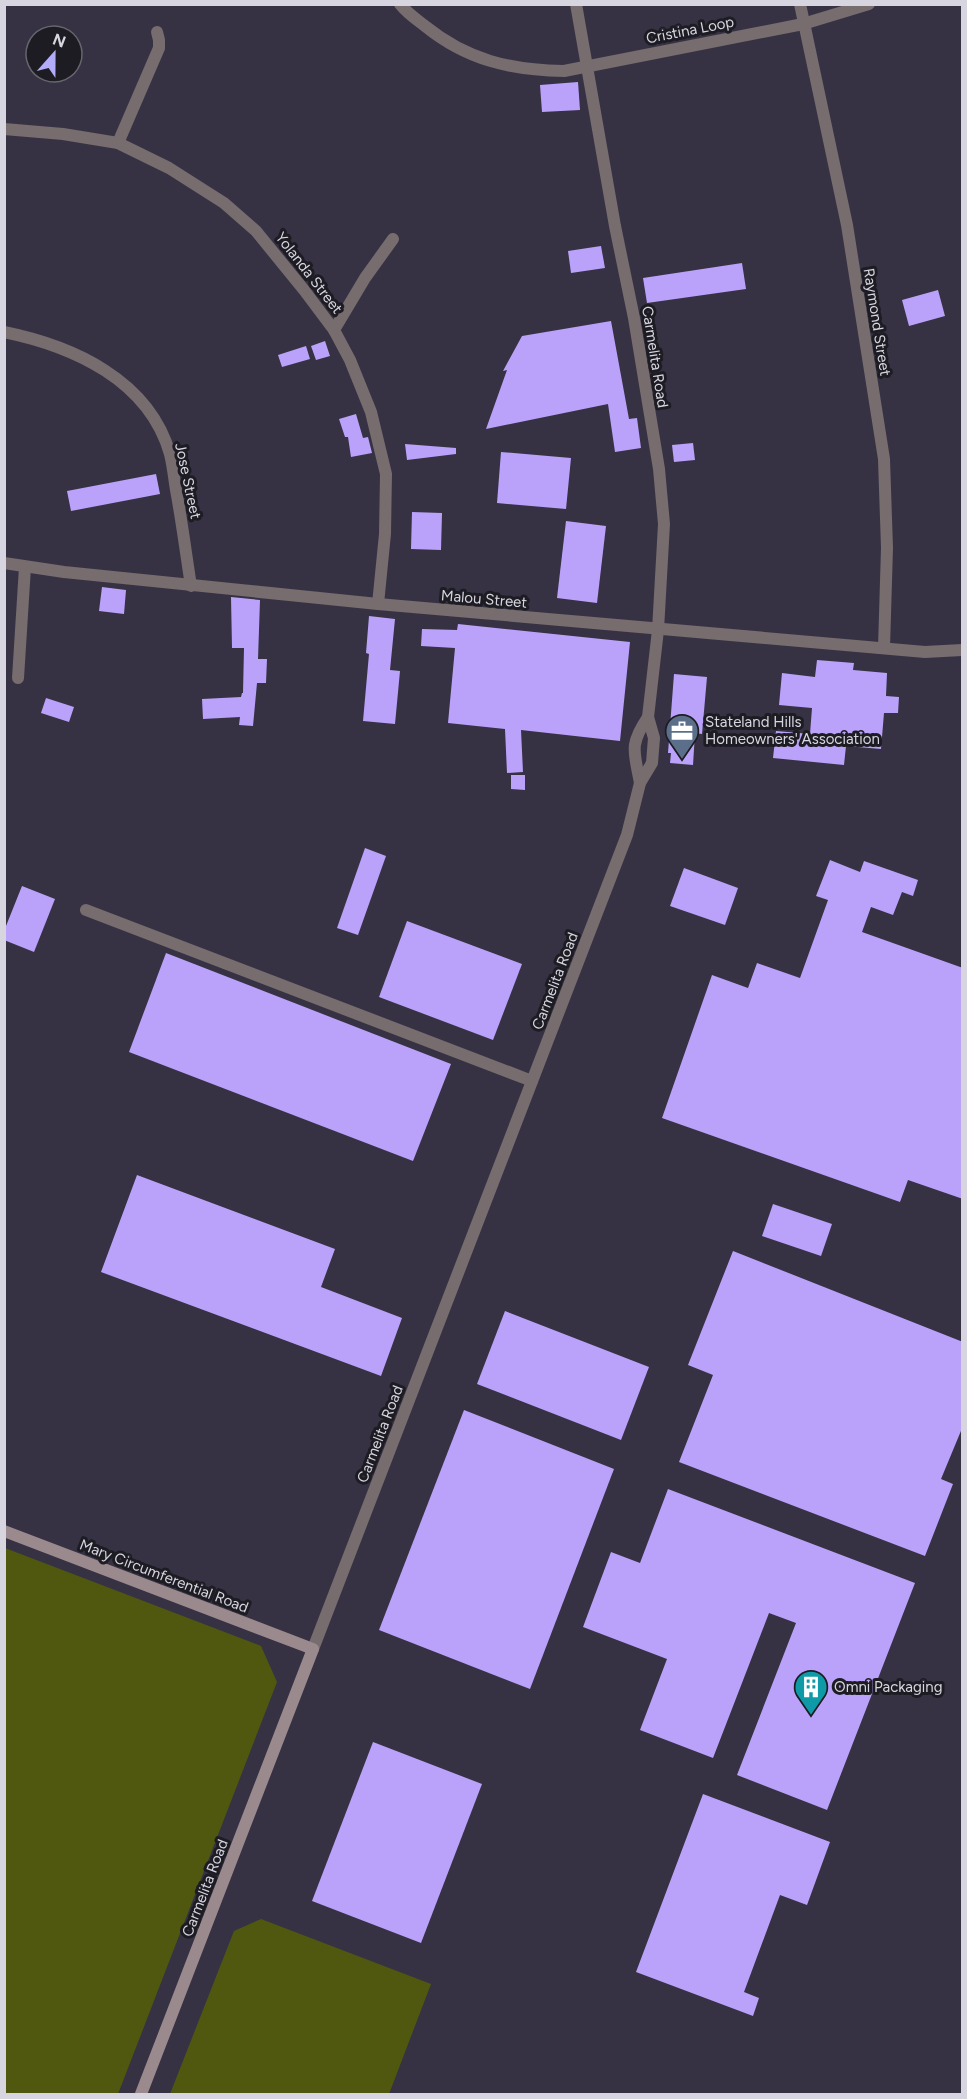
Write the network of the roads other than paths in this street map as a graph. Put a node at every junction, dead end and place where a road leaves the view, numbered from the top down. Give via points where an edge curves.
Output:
1 (400, 4) edge
2 (576, 4) edge
3 (800, 4) edge
4 (869, 4) edge
5 (803, 24) junction
6 (157, 32) dead end
7 (587, 67) junction
8 (4, 129) edge
9 (118, 143) junction
10 (393, 239) dead end
11 (334, 330) junction
12 (4, 332) edge
13 (4, 563) edge
14 (25, 567) junction
15 (190, 586) junction
16 (378, 604) junction
17 (658, 630) junction
18 (884, 648) junction
19 (963, 650) edge
20 (18, 678) dead end
21 (648, 717) junction
22 (640, 783) junction
23 (86, 910) dead end
24 (532, 1081) junction
25 (4, 1531) edge
26 (313, 1649) junction
27 (141, 2094) edge

1 - 7 street, Cristina Loop via 446,43 489,62 540,70
2 - 7 street, Carmelita Road
3 - 5 street, Raymond Street
4 - 5 street, Cristina Loop
5 - 7 street, Cristina Loop
5 - 18 street, Raymond Street via 847,225 884,459
6 - 9 street via 159,48
7 - 17 street, Carmelita Road via 658,469 664,524
8 - 9 street, Yolanda Street
9 - 11 street, Yolanda Street via 170,168 224,203 256,231
10 - 11 street
11 - 16 street, Yolanda Street via 371,412 386,474
12 - 15 street, Jose Street via 75,353 114,375 138,399 157,425 170,453
13 - 14 street, Malou Street
14 - 15 street, Malou Street
14 - 20 street
15 - 16 street, Malou Street
16 - 17 street, Malou Street
17 - 18 street, Malou Street
17 - 21 street, Carmelita Road
18 - 19 street, Malou Street
21 - 22 street, Carmelita Road via 636,736
21 - 22 street, Carmelita Road via 654,738 652,764
22 - 24 street, Carmelita Road via 627,835
23 - 24 street
24 - 26 street, Carmelita Road
25 - 26 street, Mary Circumferential Road
26 - 27 street, Carmelita Road

